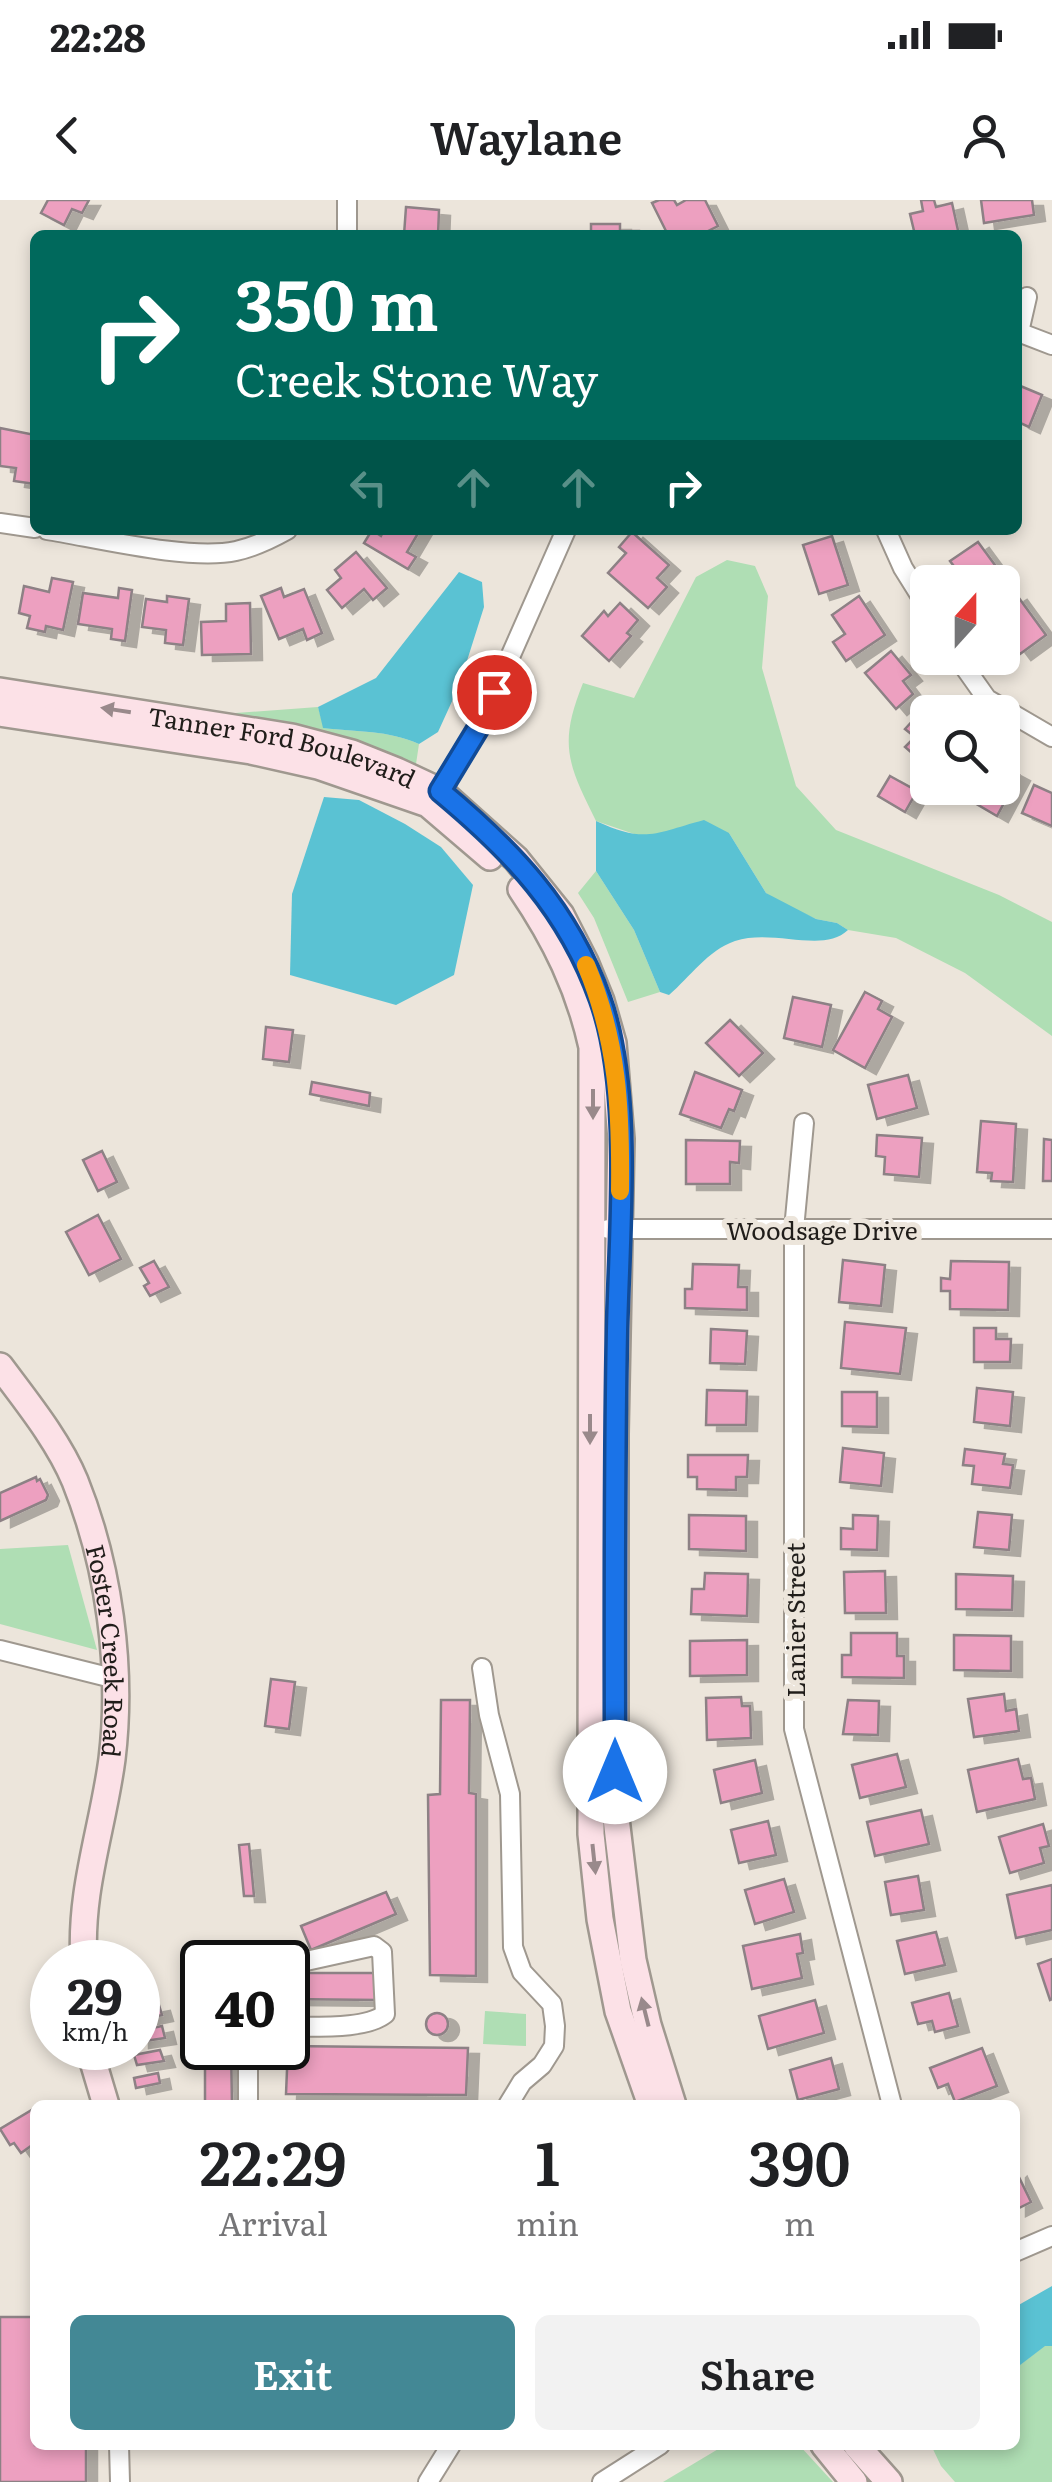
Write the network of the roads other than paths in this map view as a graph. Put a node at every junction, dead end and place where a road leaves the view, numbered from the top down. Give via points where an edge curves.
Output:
1 (347, 200) edge
2 (347, 230) edge
3 (1027, 297) dead end
4 (1022, 316) edge
5 (1022, 334) edge
6 (1052, 346) edge
7 (0, 522) edge
8 (30, 527) edge
9 (78, 535) edge
10 (278, 535) edge
11 (564, 535) edge
12 (888, 535) edge
13 (910, 579) edge
14 (970, 675) edge
15 (0, 692) edge
16 (0, 713) edge
17 (1052, 737) edge
18 (434, 798) junction
19 (804, 1123) dead end
20 (592, 1229) junction
21 (794, 1229) junction
22 (1052, 1229) edge
23 (619, 1230) junction
24 (0, 1366) edge
25 (0, 1650) edge
26 (482, 1668) dead end
27 (116, 1679) junction
28 (82, 1940) edge
29 (310, 1960) edge
30 (310, 2026) edge
31 (93, 2070) edge
32 (248, 2070) edge
33 (104, 2100) edge
34 (248, 2100) edge
35 (511, 2100) edge
36 (650, 2100) edge
37 (671, 2100) edge
38 (891, 2100) edge
39 (1052, 2236) edge
40 (1020, 2250) edge
41 (119, 2450) edge
42 (448, 2450) edge
43 (652, 2450) edge
44 (828, 2450) edge
45 (860, 2450) edge
46 (120, 2482) edge
47 (428, 2482) edge
48 (602, 2482) edge
49 (854, 2482) edge
50 (889, 2482) edge

1 - 2 street
3 - 4 street
5 - 6 street
7 - 8 street
9 - 10 street via 198,554 233,552
11 - 18 street via 480,725
12 - 13 street
14 - 17 street via 987,699
18 -> 15 street, Tanner Ford Boulevard via 352,753 292,737
16 - 18 street, Tanner Ford Boulevard via 251,751
18 -> 20 street, Tanner Ford Boulevard via 518,885 566,963 584,1011 592,1047
18 - 23 street, Tanner Ford Boulevard via 516,859 561,914 601,1001 613,1043 621,1139
19 - 21 street, Lanier Street
20 - 23 street, Woodsage Drive
20 -> 36 street, Tanner Ford Boulevard via 591,1834 618,2011
21 - 22 street, Woodsage Drive
21 - 23 street, Woodsage Drive
21 - 38 street, Lanier Street via 794,1729
37 -> 23 street, Tanner Ford Boulevard via 633,1960 616,1810
24 - 27 street, Foster Creek Road via 74,1478 103,1574
25 - 27 street
26 - 35 street via 510,1794 513,1947 522,1972 552,2004 555,2026 554,2046
27 - 28 street, Foster Creek Road via 112,1760 90,1861
29 - 30 street via 374,1946 382,1952 384,2014 358,2024
31 - 33 street
32 - 34 street
39 - 40 street
41 - 46 street
42 - 47 street
43 - 48 street
44 - 49 street
45 - 50 street

